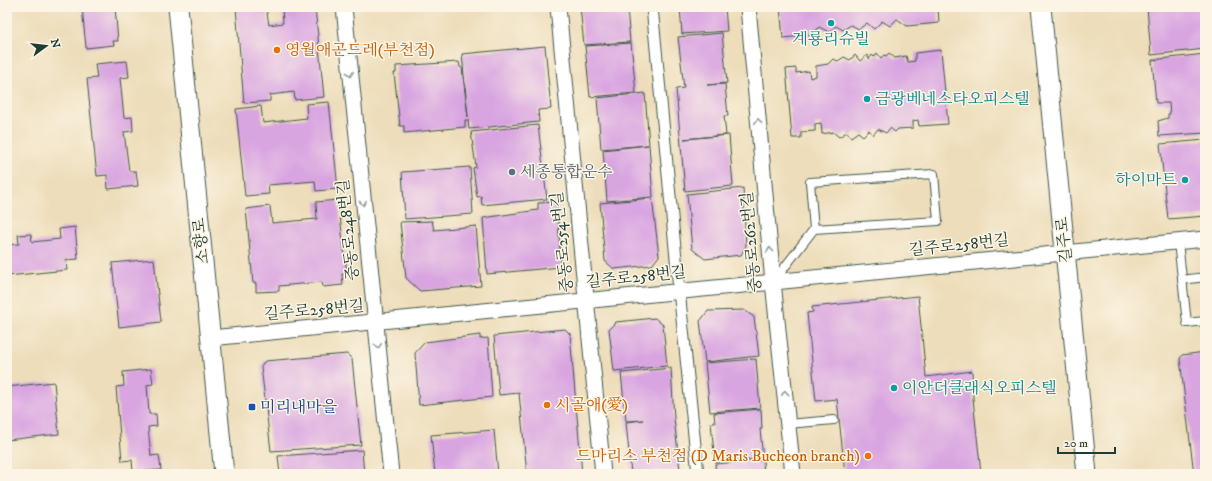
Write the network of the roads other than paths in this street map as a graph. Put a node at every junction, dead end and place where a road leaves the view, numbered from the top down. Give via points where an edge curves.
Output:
1 (178, 7) edge
2 (344, 7) edge
3 (558, 7) edge
4 (652, 7) edge
5 (748, 7) edge
6 (1041, 7) edge
7 (814, 229) junction
8 (1205, 239) edge
9 (1178, 242) junction
10 (1066, 252) junction
11 (1205, 277) edge
12 (1182, 280) junction
13 (773, 282) junction
14 (679, 290) junction
15 (586, 301) junction
16 (1205, 321) edge
17 (375, 323) junction
18 (211, 338) junction
19 (834, 420) dead end
20 (788, 424) junction
21 (224, 474) edge
22 (391, 474) edge
23 (603, 474) edge
24 (698, 474) edge
25 (793, 474) edge
26 (1087, 474) edge

1 - 18 street, 소향로
2 -> 17 street, 중동로248번길
3 - 15 street, 중동로254번길
4 - 14 street
13 -> 5 street, 중동로262번길
6 - 10 street, 길주로
7 - 7 lane via 810,182 934,174 938,221
7 - 13 lane
8 - 9 street, 길주로258번길
9 - 10 street, 길주로258번길
9 - 12 lane
10 - 13 street, 길주로258번길
10 - 26 street, 길주로
11 - 12 lane
12 - 16 lane via 1187,324
13 - 14 street, 길주로258번길
20 -> 13 street, 중동로262번길
14 - 15 street, 길주로258번길
14 - 24 street
15 - 17 street, 길주로258번길
15 - 23 street, 중동로254번길
17 - 18 street, 길주로258번길
17 -> 22 street, 중동로248번길
18 - 21 street, 소향로
19 - 20 lane
20 - 25 street, 중동로262번길

